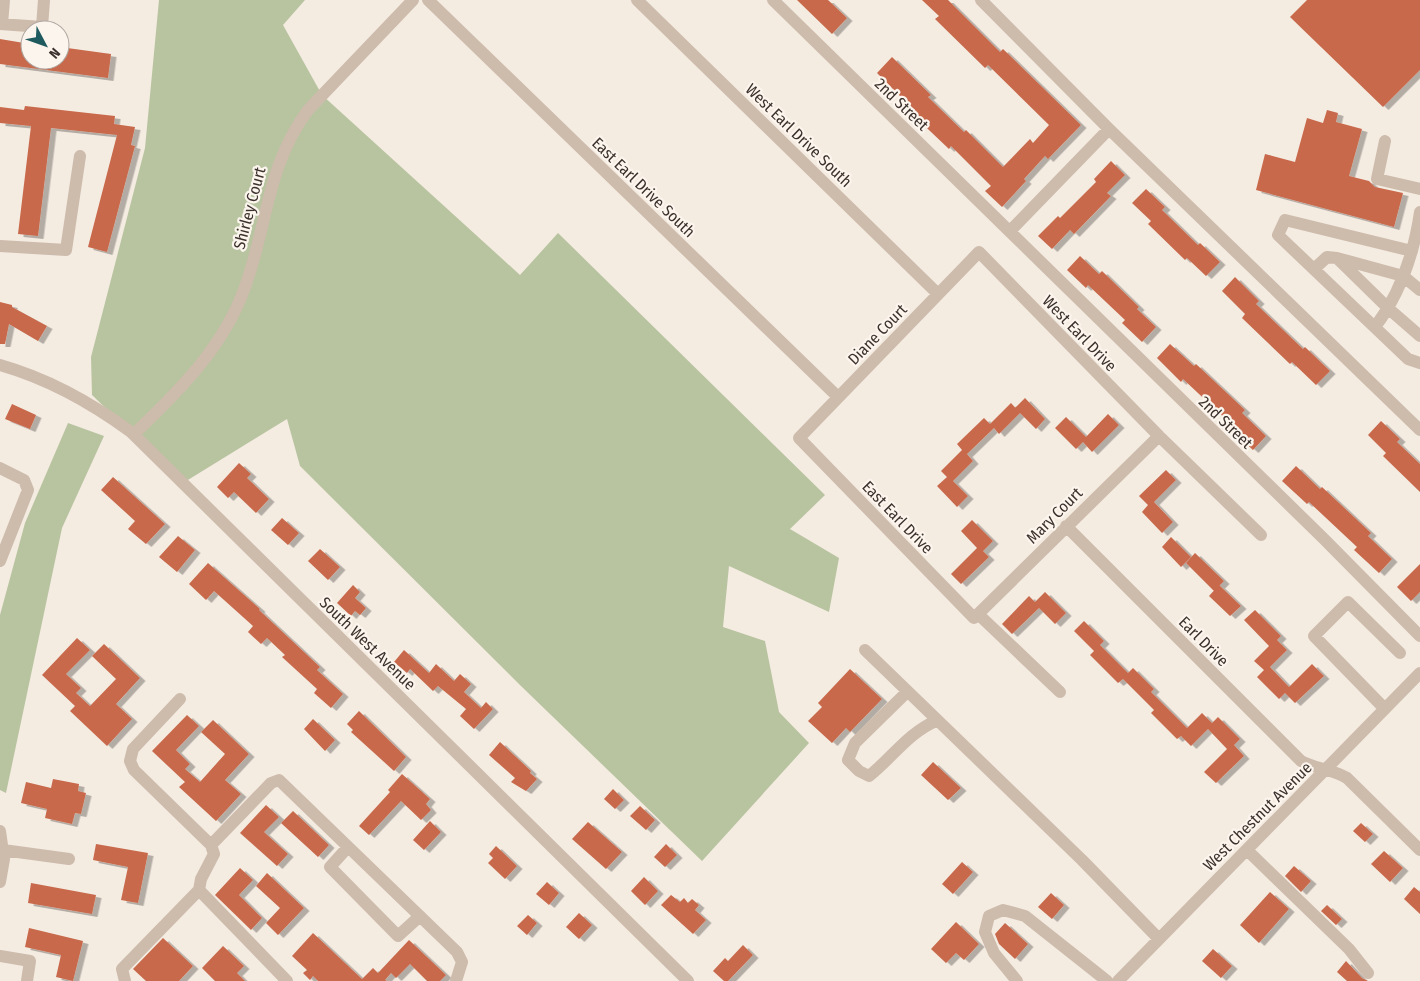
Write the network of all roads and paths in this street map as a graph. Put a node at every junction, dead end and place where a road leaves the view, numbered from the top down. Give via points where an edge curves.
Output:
1 (4, 0) edge
2 (44, 0) edge
3 (413, 0) edge
4 (428, 0) edge
5 (637, 0) edge
6 (773, 0) edge
7 (981, 0) edge
8 (1, 24) edge
9 (1109, 129) junction
10 (1385, 141) dead end
11 (80, 156) dead end
12 (1420, 189) edge
13 (1420, 212) edge
14 (1010, 231) junction
15 (0, 246) edge
16 (1416, 246) edge
17 (979, 252) joint
18 (1337, 258) junction
19 (1314, 269) junction
20 (1403, 276) junction
21 (1420, 290) edge
22 (938, 294) junction
23 (1388, 309) junction
24 (1375, 327) junction
25 (1420, 336) edge
26 (1420, 363) edge
27 (0, 365) edge
28 (838, 397) junction
29 (1420, 430) edge
30 (134, 434) junction
31 (1159, 436) junction
32 (799, 438) joint
33 (0, 468) edge
34 (1066, 526) junction
35 (1261, 535) dead end
36 (0, 561) edge
37 (976, 616) junction
38 (1420, 636) edge
39 (865, 650) dead end
40 (1400, 653) dead end
41 (1420, 673) edge
42 (907, 692) junction
43 (1060, 692) dead end
44 (180, 700) dead end
45 (1385, 709) junction
46 (936, 721) junction
47 (1326, 769) junction
48 (0, 831) edge
49 (211, 845) junction
50 (348, 847) junction
51 (3, 850) junction
52 (1247, 850) junction
53 (1420, 850) edge
54 (69, 859) dead end
55 (0, 882) edge
56 (198, 890) junction
57 (420, 916) junction
58 (1159, 939) junction
59 (0, 956) edge
60 (1368, 973) dead end
61 (284, 980) edge
62 (27, 981) edge
63 (125, 981) edge
64 (456, 981) edge
65 (688, 981) edge
66 (1017, 981) edge
67 (1107, 981) edge
68 (1118, 981) edge

1 - 8 street
2 - 8 street via 42,27
3 - 30 street, Shirley Court via 308,110 295,128 278,165 246,287 229,325 195,371
4 - 28 street, East Earl Drive South
5 - 22 street, West Earl Drive South
6 - 14 street, 2nd Street
7 - 9 street
9 - 14 street
9 - 29 street
10 - 12 street via 1377,179
11 - 15 street via 66,250
13 - 16 street
14 - 38 street, 2nd Street
16 - 19 street via 1285,220 1278,235
16 - 20 street
17 - 22 street, Diane Court
17 - 31 street, West Earl Drive
18 - 19 street via 1327,257
18 - 20 street
18 - 23 street
19 - 24 street
20 - 21 street
20 - 23 street
22 - 28 street, Diane Court
23 - 24 street
23 - 25 street
24 - 26 street via 1408,359
27 - 30 street, South West Avenue via 88,404
28 - 32 street, Diane Court
30 - 65 street, South West Avenue
31 - 34 street, Mary Court
31 - 35 street, West Earl Drive
32 - 37 street, East Earl Drive
33 - 36 street via 24,480 28,490
34 - 37 street, Mary Court
34 - 47 street, Earl Drive via 1301,761
37 - 43 street, East Earl Drive
39 - 42 street
40 - 45 street via 1348,602 1314,636
41 - 45 street, West Chestnut Avenue
42 - 46 street
42 - 46 street via 855,743 848,760 858,771 869,776 904,742
44 - 49 street via 133,749 130,761 134,770
45 - 47 street, West Chestnut Avenue
46 - 58 street via 1082,860
47 - 52 street, West Chestnut Avenue
47 - 53 street, Earl Drive via 1347,778
48 - 51 street
49 - 50 street via 271,783 279,780
49 - 56 street via 214,854
50 - 57 street
50 - 57 street via 330,867 398,936
51 - 54 street
51 - 55 street
52 - 58 street, West Chestnut Avenue
52 - 60 street via 1349,948
56 - 61 street
56 - 63 street via 122,969
57 - 64 street via 457,952 462,962
58 - 68 street, West Chestnut Avenue
59 - 62 street via 30,961
66 - 67 street via 994,953 985,932 989,916 1003,910 1025,916

